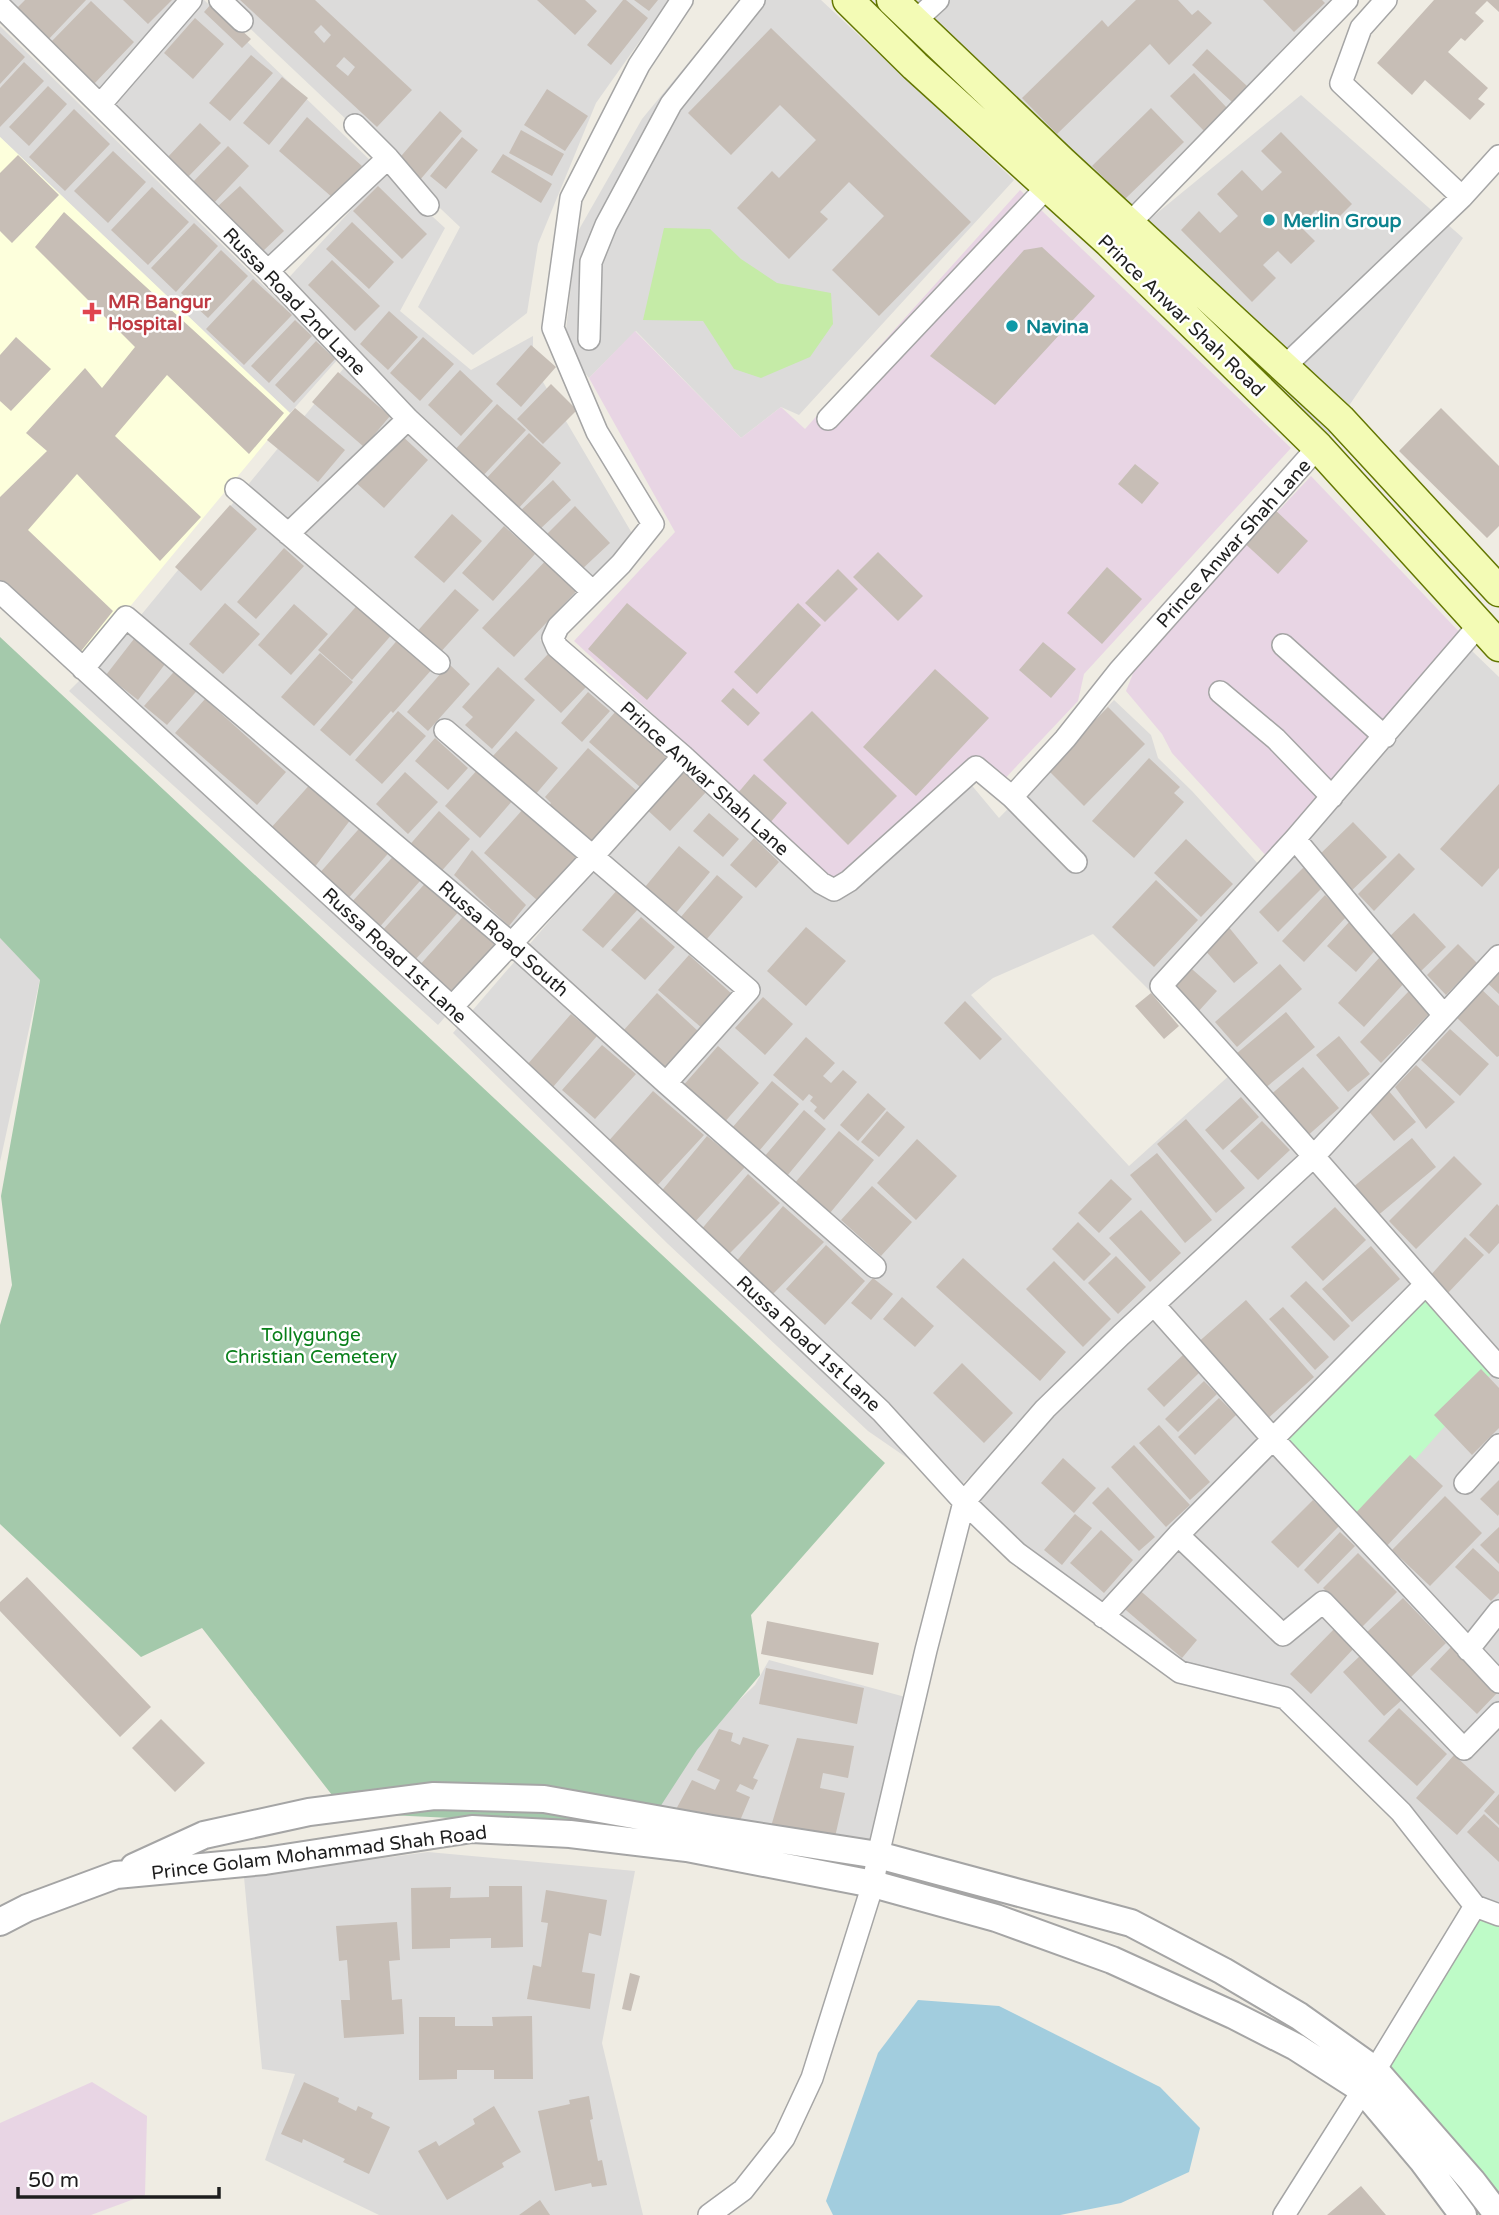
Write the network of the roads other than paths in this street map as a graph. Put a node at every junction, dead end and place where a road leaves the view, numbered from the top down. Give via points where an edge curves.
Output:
1 (191, 0) edge
2 (220, 0) edge
3 (682, 0) edge
4 (754, 0) edge
5 (848, 0) edge
6 (892, 0) edge
7 (938, 0) edge
8 (1348, 0) edge
9 (1386, 0) edge
10 (0, 6) edge
11 (242, 21) dead end
12 (915, 21) junction
13 (100, 105) junction
14 (355, 125) dead end
15 (1499, 156) edge
16 (388, 158) junction
17 (1048, 186) junction
18 (1462, 197) junction
19 (428, 205) dead end
20 (1129, 224) junction
21 (268, 271) junction
22 (589, 339) dead end
23 (1284, 367) junction
24 (408, 419) junction
25 (828, 419) dead end
26 (1350, 432) junction
27 (1323, 453) junction
28 (236, 489) dead end
29 (288, 534) junction
30 (1499, 590) edge
31 (0, 592) edge
32 (593, 592) junction
33 (1489, 636) edge
34 (1283, 645) dead end
35 (439, 663) dead end
36 (83, 669) junction
37 (1220, 692) dead end
38 (445, 730) dead end
39 (1385, 737) junction
40 (684, 756) junction
41 (1012, 797) junction
42 (1332, 797) junction
43 (1295, 839) junction
44 (593, 856) junction
45 (1076, 862) dead end
46 (512, 943) junction
47 (1499, 956) edge
48 (452, 1007) junction
49 (1444, 1015) junction
50 (666, 1083) junction
51 (1313, 1157) junction
52 (875, 1266) dead end
53 (1425, 1285) junction
54 (1154, 1305) junction
55 (1499, 1367) edge
56 (1273, 1439) junction
57 (1499, 1445) edge
58 (1465, 1483) dead end
59 (964, 1502) junction
60 (1178, 1535) junction
61 (1499, 1611) edge
62 (1103, 1617) junction
63 (1468, 1650) junction
64 (1499, 1682) edge
65 (1499, 1713) edge
66 (878, 1855) junction
67 (116, 1875) junction
68 (873, 1884) junction
69 (1475, 1906) junction
70 (1499, 1914) edge
71 (0, 1922) edge
72 (1369, 2080) junction
73 (721, 2211) edge
74 (1284, 2215) edge
75 (1463, 2215) edge
76 (1498, 2215) edge

1 - 13 street
2 - 11 street
3 - 32 street, Prince Anwar Shah Lane via 639,65 571,198 553,328 597,432 653,524
4 - 22 street via 671,104 606,225 591,262
5 - 17 main road, Prince Anwar Shah Road
6 - 12 main road, Prince Anwar Shah Road
7 - 12 street
8 - 20 street
9 - 18 street via 1360,28 1341,83
10 - 13 street, Russa Road 2nd Lane
12 - 20 main road, Prince Anwar Shah Road
13 - 21 street, Russa Road 2nd Lane
14 - 16 street
15 - 18 street
16 - 19 street
16 - 21 street
17 - 25 street
17 - 27 main road, Prince Anwar Shah Road
18 - 23 street
20 - 23 main road, Prince Anwar Shah Road
21 - 24 street, Russa Road 2nd Lane
23 - 26 main road, Prince Anwar Shah Road
24 - 29 street
24 - 32 street, Russa Road 2nd Lane
26 - 27 main road
26 - 30 main road, Prince Anwar Shah Road
27 - 33 main road, Prince Anwar Shah Road
27 - 41 street, Prince Anwar Shah Lane via 1118,671
28 - 29 street
29 - 35 street
31 - 36 street, Russa Road 1st Lane
32 - 40 street, Prince Anwar Shah Lane via 558,627 553,638 557,647
33 - 39 street
34 - 39 street
36 - 46 street, Russa Road South via 127,617
36 - 48 street, Russa Road 1st Lane
37 - 42 street via 1276,739
38 - 44 street
39 - 42 street
40 - 41 street, Prince Anwar Shah Lane via 834,890 976,767
40 - 44 street
41 - 45 street
42 - 43 street
43 - 49 street
43 - 51 street via 1161,986
44 - 46 street
44 - 50 street via 749,990
46 - 48 street
46 - 50 street, Russa Road South
47 - 49 street
48 - 59 street, Russa Road 1st Lane via 881,1411
49 - 51 street
50 - 52 street, Russa Road South
51 - 53 street
51 - 54 street
53 - 55 street
53 - 56 street
54 - 56 street
54 - 59 street via 1045,1409
56 - 60 street
56 - 63 street
57 - 58 street
59 - 62 street, Russa Road 1st Lane via 1017,1553
59 - 66 street
60 - 62 street
60 - 65 street via 1283,1635 1323,1602 1464,1749
61 - 63 street
62 - 69 street, Russa Road 1st Lane via 1180,1672 1285,1698 1401,1812
63 - 64 street
66 - 67 street via 544,1799 434,1796 309,1812 204,1835
66 - 68 street
66 - 72 street via 1131,1923 1299,2016
67 - 68 street, Prince Golam Mohammad Shah Road via 265,1861 472,1829 570,1834 687,1848
67 - 71 street, Prince Golam Mohammad Shah Road
68 - 72 street, Prince Golam Mohammad Shah Road via 996,1918 1112,1960
68 - 73 street via 811,2078 784,2138
69 - 70 street
69 - 72 street
72 - 74 street
72 - 75 street, Prince Golam Mohammad Shah Road
72 - 76 street via 1472,2181

